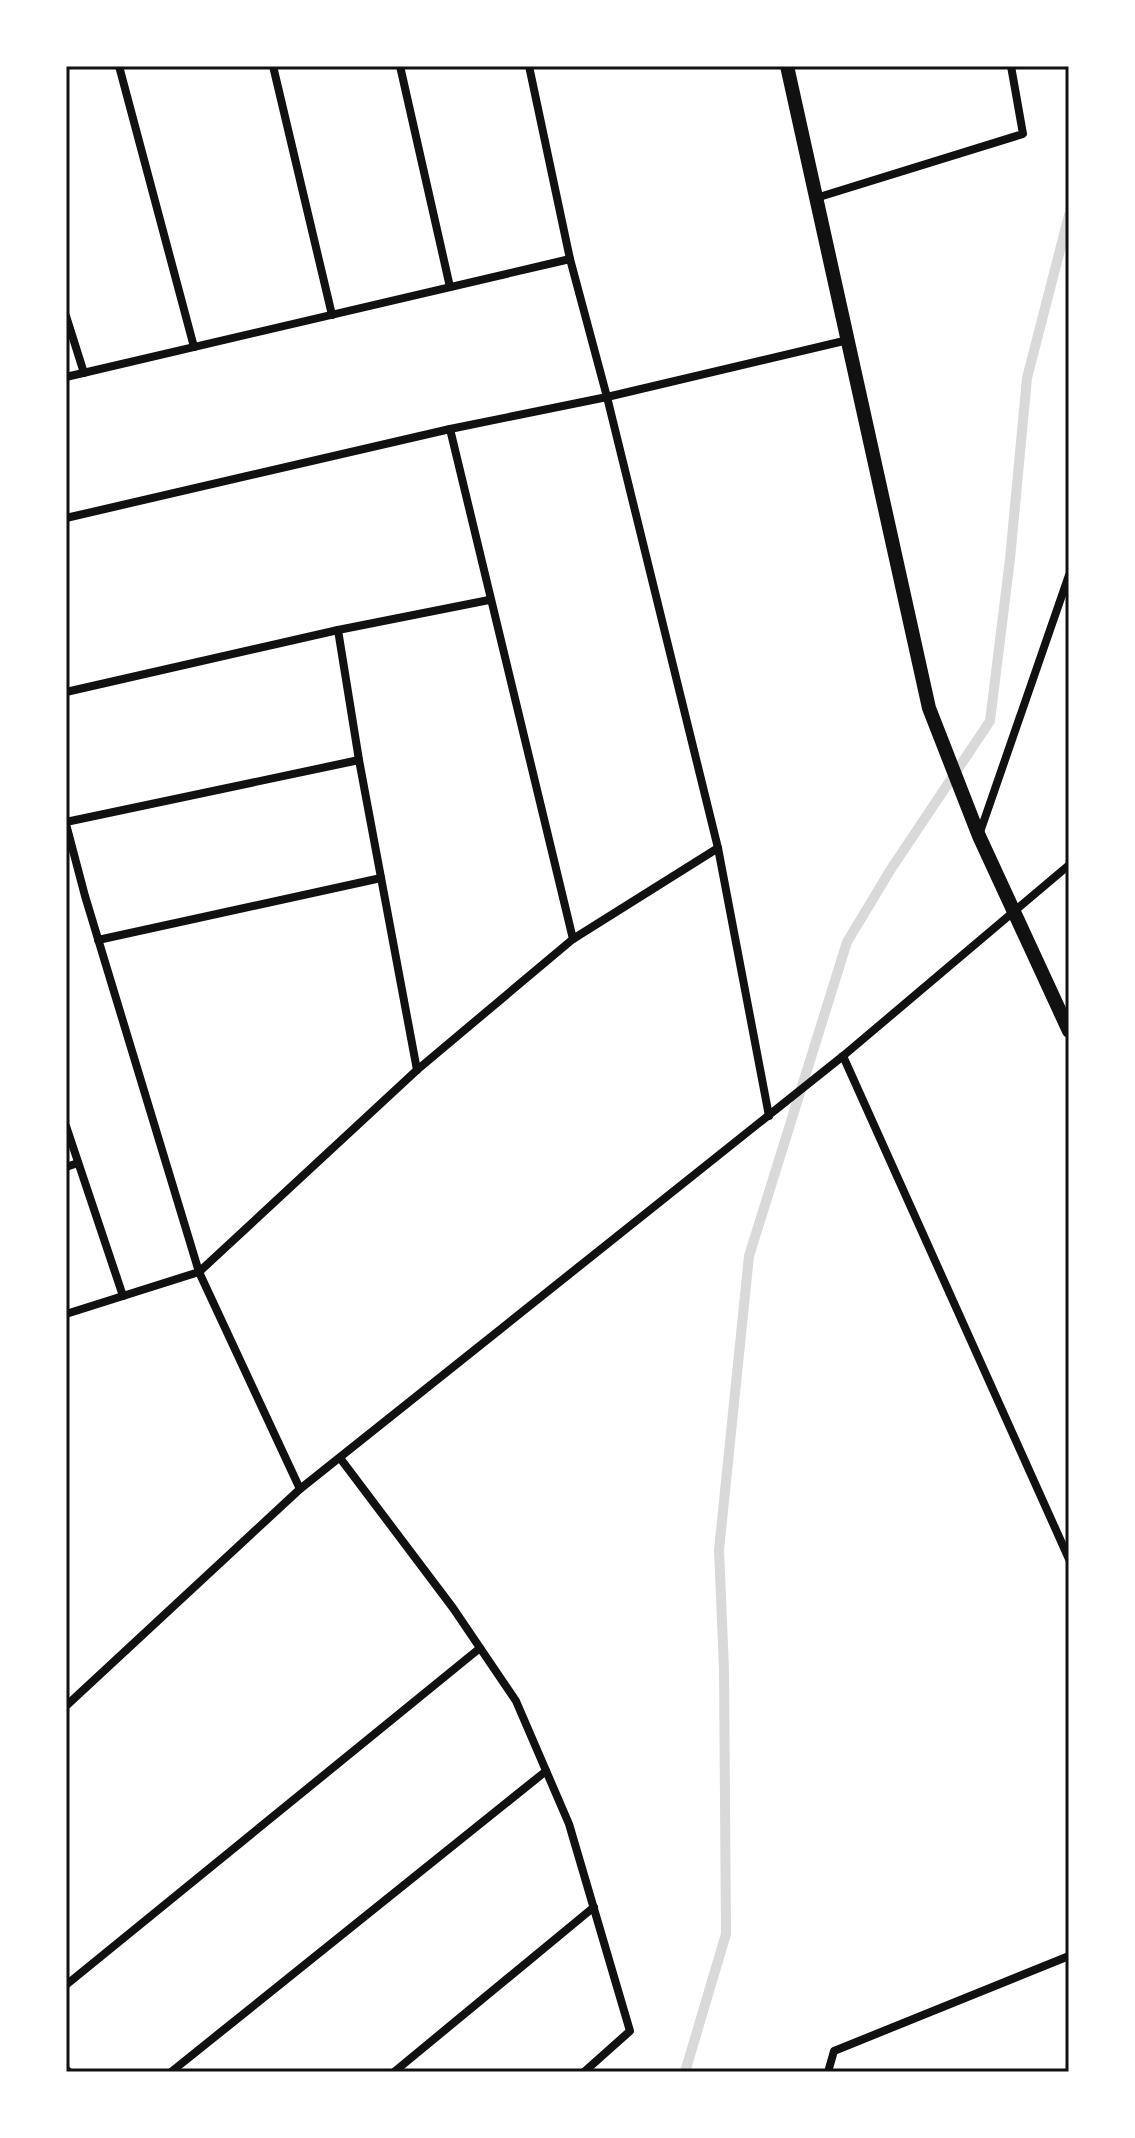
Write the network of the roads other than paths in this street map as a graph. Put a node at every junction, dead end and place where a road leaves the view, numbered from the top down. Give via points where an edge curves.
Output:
1 (119, 66) edge
2 (273, 66) edge
3 (400, 66) edge
4 (529, 66) edge
5 (787, 66) edge
6 (1011, 66) edge
7 (816, 198) junction
8 (570, 259) junction
9 (450, 287) junction
10 (332, 315) junction
11 (66, 316) edge
12 (848, 340) junction
13 (194, 347) junction
14 (84, 373) junction
15 (66, 377) edge
16 (607, 397) junction
17 (450, 429) junction
18 (66, 518) edge
19 (1069, 578) edge
20 (489, 600) junction
21 (338, 630) junction
22 (66, 692) edge
23 (359, 760) junction
24 (66, 823) edge
25 (979, 836) junction
26 (718, 848) junction
27 (1069, 865) edge
28 (381, 878) junction
29 (1014, 911) junction
30 (573, 939) junction
31 (98, 940) junction
32 (1069, 1031) edge
33 (843, 1056) junction
34 (417, 1070) junction
35 (769, 1116) junction
36 (66, 1126) edge
37 (78, 1163) junction
38 (66, 1167) edge
39 (199, 1272) junction
40 (123, 1296) junction
41 (66, 1314) edge
42 (340, 1458) junction
43 (300, 1489) junction
44 (1069, 1559) edge
45 (480, 1648) junction
46 (66, 1706) edge
47 (546, 1771) junction
48 (594, 1907) junction
49 (1069, 1956) edge
50 (66, 1985) edge
51 (171, 2072) edge
52 (394, 2072) edge
53 (584, 2072) edge
54 (828, 2072) edge

1 - 13 street
2 - 10 street
3 - 9 street
4 - 8 street
5 - 7 street
6 - 7 street via 1023,134
7 - 12 street
8 - 9 street
8 - 16 street
9 - 10 street
10 - 13 street
11 - 14 street
12 - 16 street
12 - 25 street via 929,708
13 - 14 street
14 - 15 street
16 - 17 street
16 - 26 street
17 - 18 street
17 - 20 street
19 - 25 street
20 - 21 street
20 - 30 street
21 - 22 street
21 - 23 street
23 - 24 street
23 - 28 street
24 - 31 street
25 - 29 street
26 - 30 street
26 - 35 street
27 - 29 street
28 - 31 street
28 - 34 street
29 - 32 street
29 - 33 street
30 - 34 street
31 - 39 street
33 - 35 street
33 - 44 street
34 - 39 street
35 - 42 street
36 - 37 street
37 - 38 street
37 - 40 street
39 - 40 street
39 - 43 street
40 - 41 street
42 - 43 street
42 - 45 street
43 - 46 street
45 - 47 street via 516,1701
45 - 50 street
47 - 48 street via 569,1824
47 - 51 street
48 - 52 street
48 - 53 street via 630,2031
49 - 54 street via 834,2051

